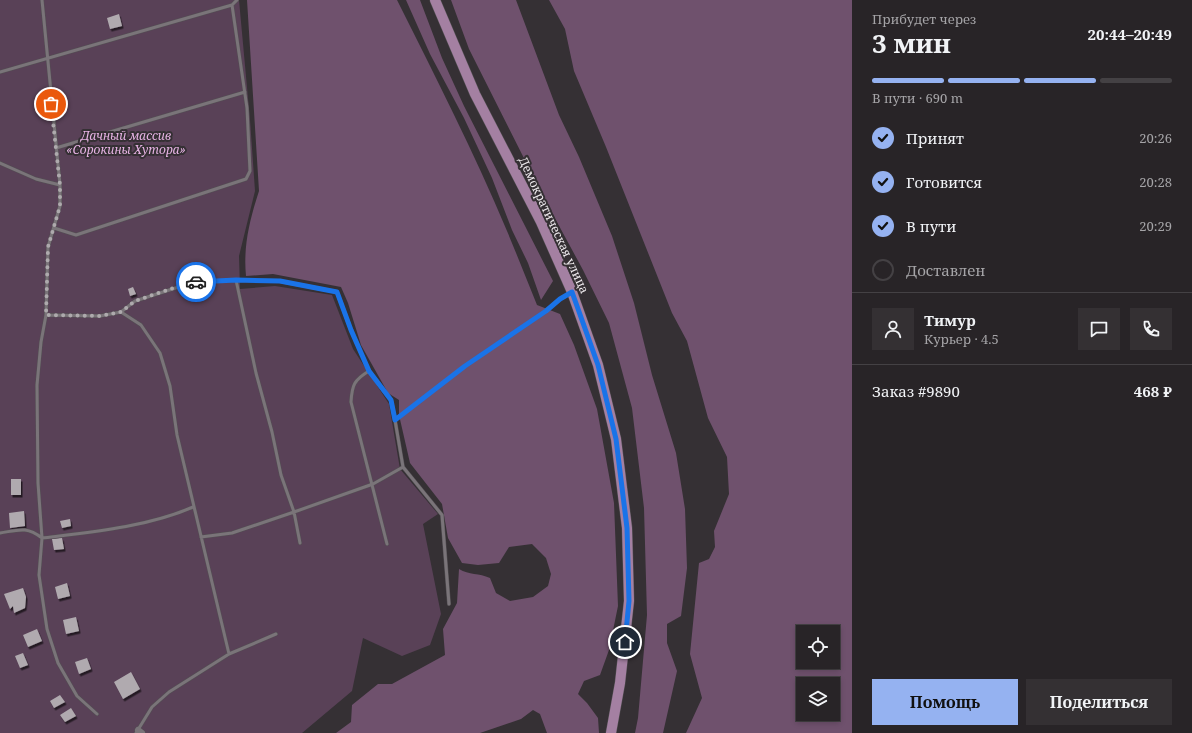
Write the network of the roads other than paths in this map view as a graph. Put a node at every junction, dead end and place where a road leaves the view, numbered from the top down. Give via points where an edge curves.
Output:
1 (42, 0) edge
2 (237, 0) edge
3 (435, 0) edge
4 (232, 5) junction
5 (47, 59) junction
6 (0, 72) edge
7 (245, 92) junction
8 (56, 148) junction
9 (0, 163) edge
10 (60, 185) junction
11 (54, 228) junction
12 (236, 280) junction
13 (572, 292) junction
14 (121, 312) junction
15 (46, 315) junction
16 (369, 371) junction
17 (395, 420) junction
18 (403, 467) junction
19 (373, 484) junction
20 (193, 507) junction
21 (294, 512) junction
22 (0, 533) edge
23 (201, 537) junction
24 (42, 538) junction
25 (300, 543) dead end
26 (387, 544) dead end
27 (449, 604) dead end
28 (276, 634) dead end
29 (229, 654) junction
30 (97, 714) dead end
31 (139, 732) edge
32 (611, 733) edge

1 - 5 lane
2 - 4 lane
3 - 13 main road, Демократическая улица via 475,94 541,222
4 - 5 lane
4 - 7 lane
5 - 6 lane
5 - 8 lane
7 - 8 lane
7 - 11 lane via 250,171 246,179 76,235
8 - 10 lane
9 - 10 lane via 36,179
10 - 11 lane via 60,206
11 - 15 lane via 48,247
12 - 14 lane via 191,282 135,301
12 - 16 lane via 280,281 337,292
12 - 21 lane via 281,475
13 - 17 lane via 465,366
13 - 32 main road, Демократическая улица via 598,365 616,439 627,528 629,601 620,683
14 - 15 lane via 100,316
14 - 20 lane via 141,325 160,353 170,386 176,435
15 - 24 lane via 37,385 38,483
16 - 17 lane via 391,400
16 - 19 lane via 358,378 352,388 352,402
17 - 18 lane
18 - 19 lane
18 - 27 lane via 442,515
19 - 21 lane
19 - 26 lane
20 - 23 lane
20 - 24 lane via 130,525
21 - 23 lane via 232,533
21 - 25 lane
22 - 24 lane via 24,529
23 - 29 lane
24 - 30 lane via 39,575 47,629 58,663 77,696
28 - 29 lane
29 - 31 lane via 169,692 152,708

